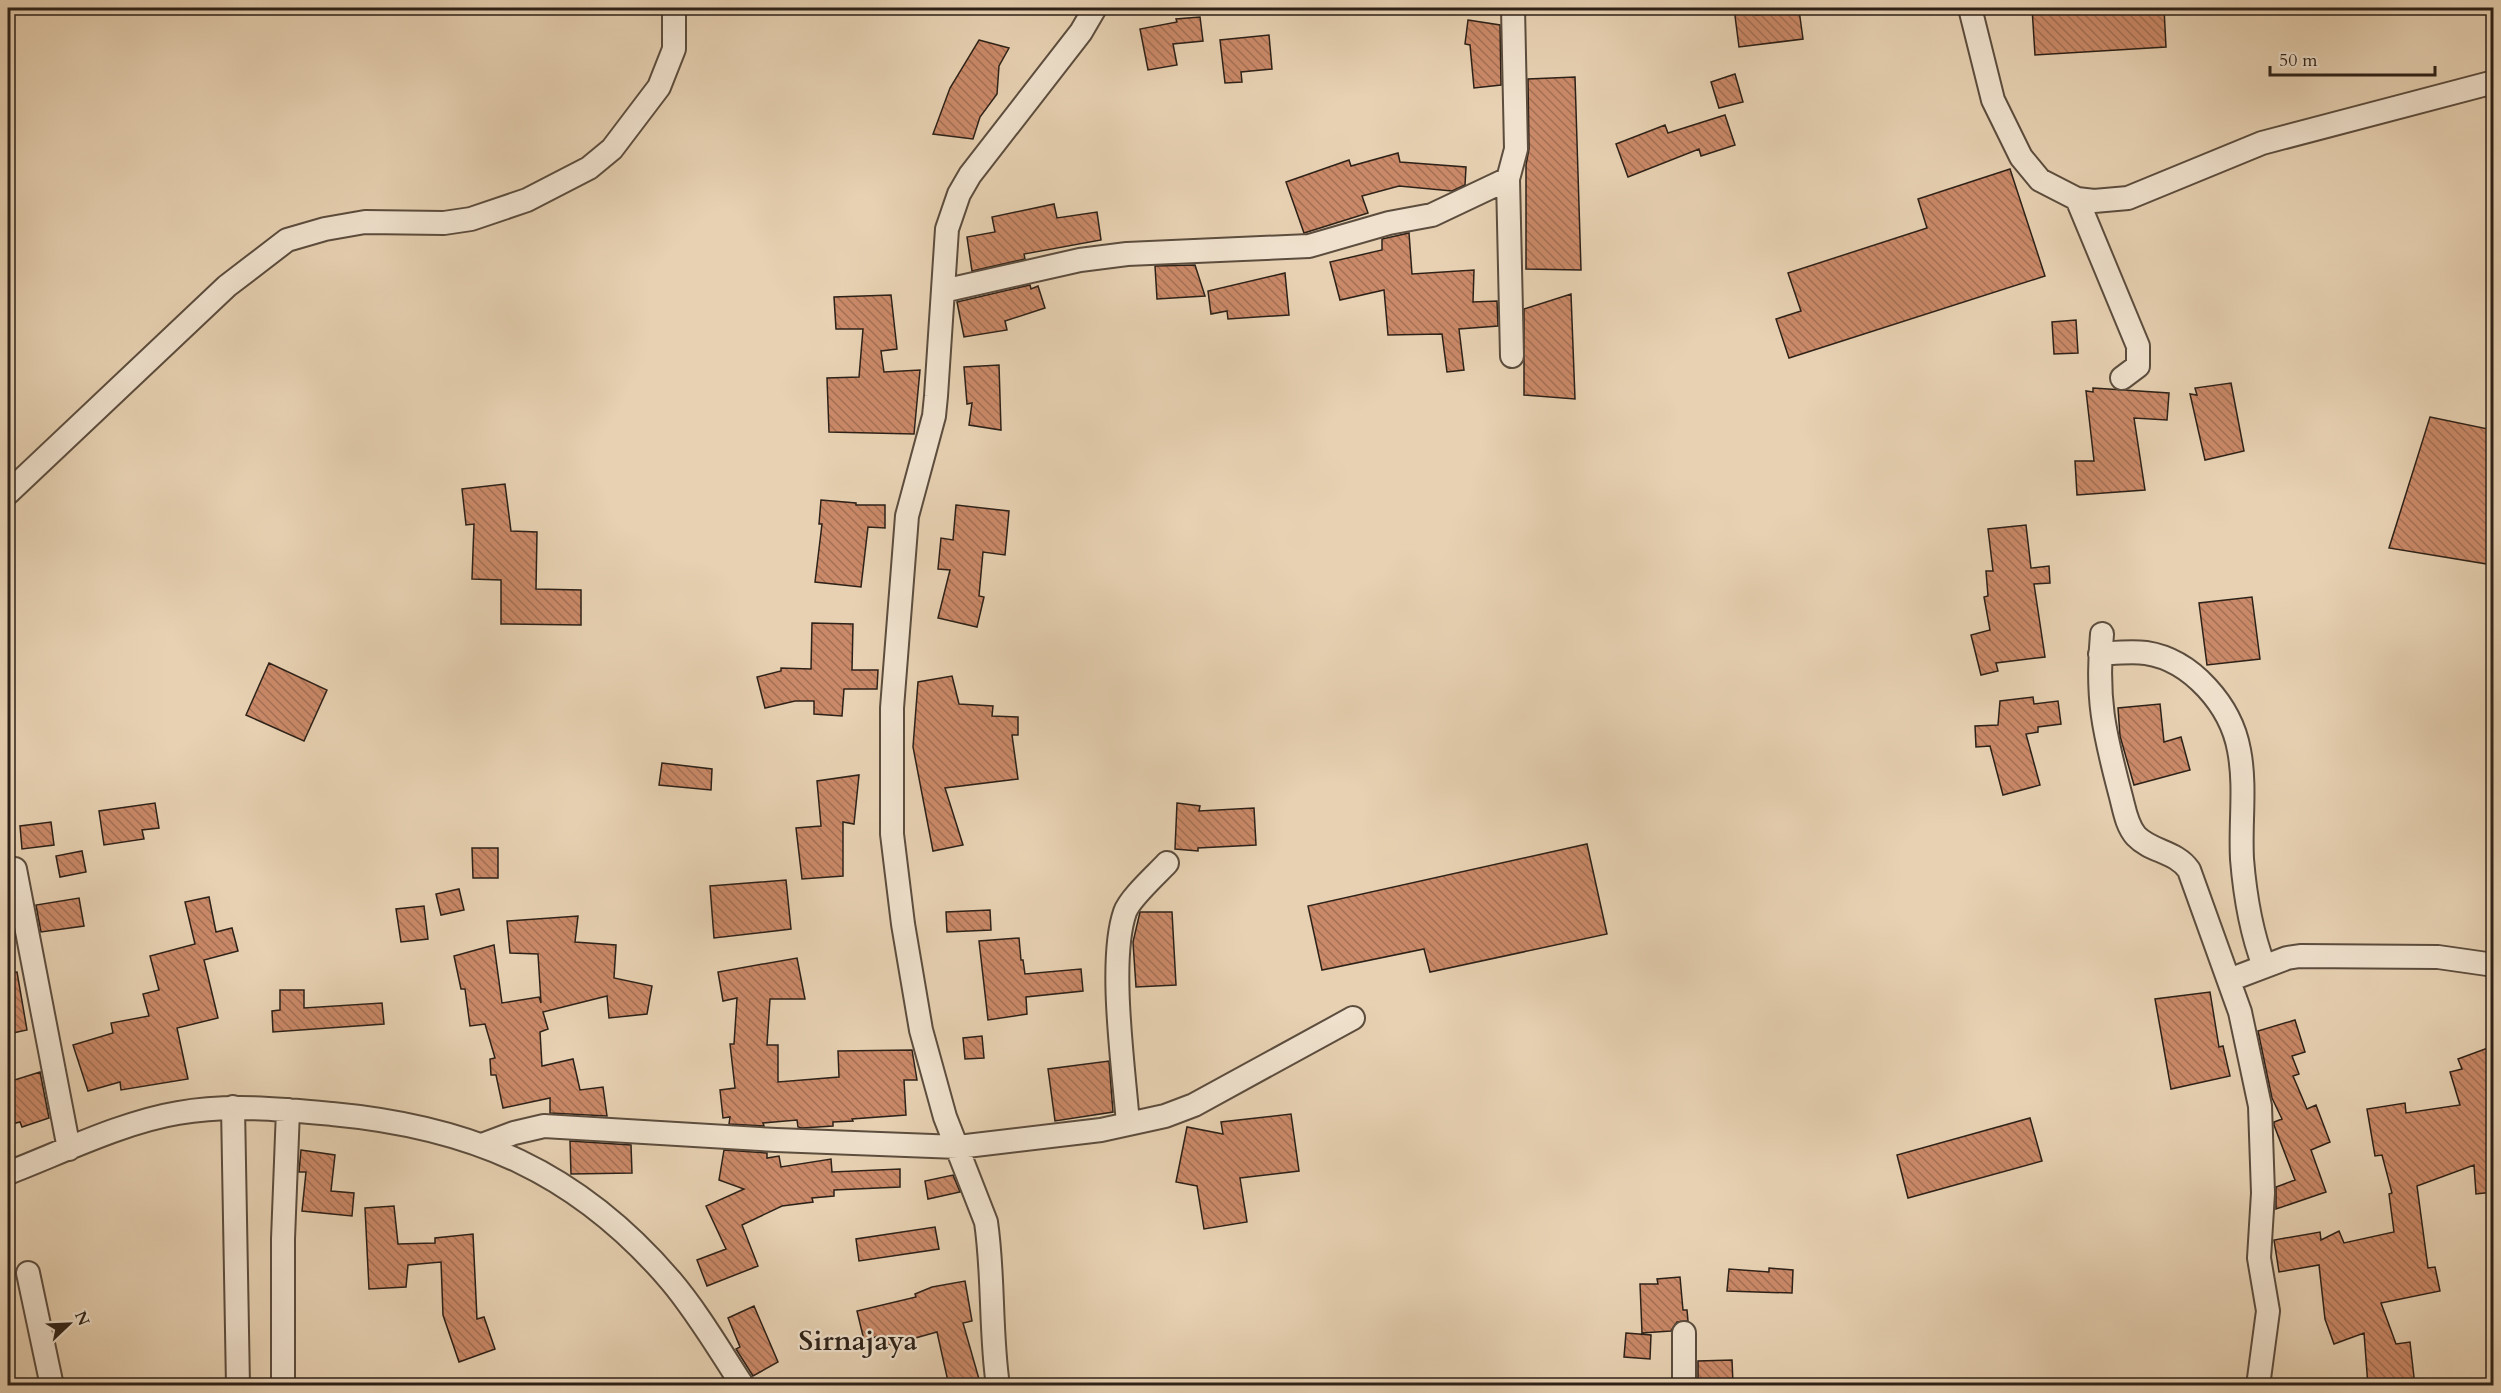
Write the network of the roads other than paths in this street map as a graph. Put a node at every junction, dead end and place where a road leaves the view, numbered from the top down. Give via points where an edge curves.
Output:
1 (675, 8) edge
2 (1095, 8) edge
3 (1513, 8) edge
4 (1970, 8) edge
5 (2493, 82) edge
6 (1508, 179) junction
7 (2077, 199) junction
8 (943, 291) junction
9 (1512, 356) dead end
10 (2122, 378) dead end
11 (8, 493) edge
12 (1167, 863) dead end
13 (15, 869) dead end
14 (2493, 964) edge
15 (2264, 966) junction
16 (2229, 980) junction
17 (1353, 1018) dead end
18 (233, 1107) junction
19 (288, 1110) junction
20 (1128, 1124) junction
21 (482, 1145) junction
22 (958, 1147) junction
23 (69, 1149) junction
24 (8, 1173) edge
25 (28, 1273) dead end
26 (1684, 1333) dead end
27 (52, 1386) edge
28 (238, 1386) edge
29 (283, 1386) edge
30 (743, 1386) edge
31 (998, 1386) edge
32 (1684, 1386) edge
33 (2258, 1386) edge

1 - 11 street via 674,49 659,87 618,141 589,168 527,200 471,219 444,223 365,222 287,240 227,286
2 - 8 street via 1081,32 984,153 959,194 947,229
3 - 6 street via 1516,149
4 - 7 street via 1993,100 2017,150 2040,180
5 - 7 street via 2262,143 2128,198
6 - 8 street via 1432,215 1309,246 1127,254 1080,260
6 - 9 street
7 - 10 street via 2138,346 2138,366
8 - 22 street via 934,416 907,516 892,708 892,834 921,1030 936,1092
12 - 20 street via 1126,910 1120,938
13 - 23 street
14 - 15 street via 2438,957 2300,956
15 - 16 street
15 - 16 street via 2253,936 2247,900 2241,818 2243,785 2233,726 2220,702 2174,664 2148,653 2102,644 2100,706 2127,820 2140,840 2177,857 2190,870
16 - 33 street via 2248,1039 2263,1141 2259,1258 2268,1311
17 - 20 street via 1194,1105
18 - 19 street
18 - 23 street via 152,1119
18 - 28 street
19 - 21 street via 376,1118
19 - 29 street
20 - 22 street
21 - 22 street via 544,1126
21 - 30 street via 555,1179 615,1223 672,1284
22 - 31 street via 986,1222
23 - 24 street
25 - 27 street
26 - 32 street

